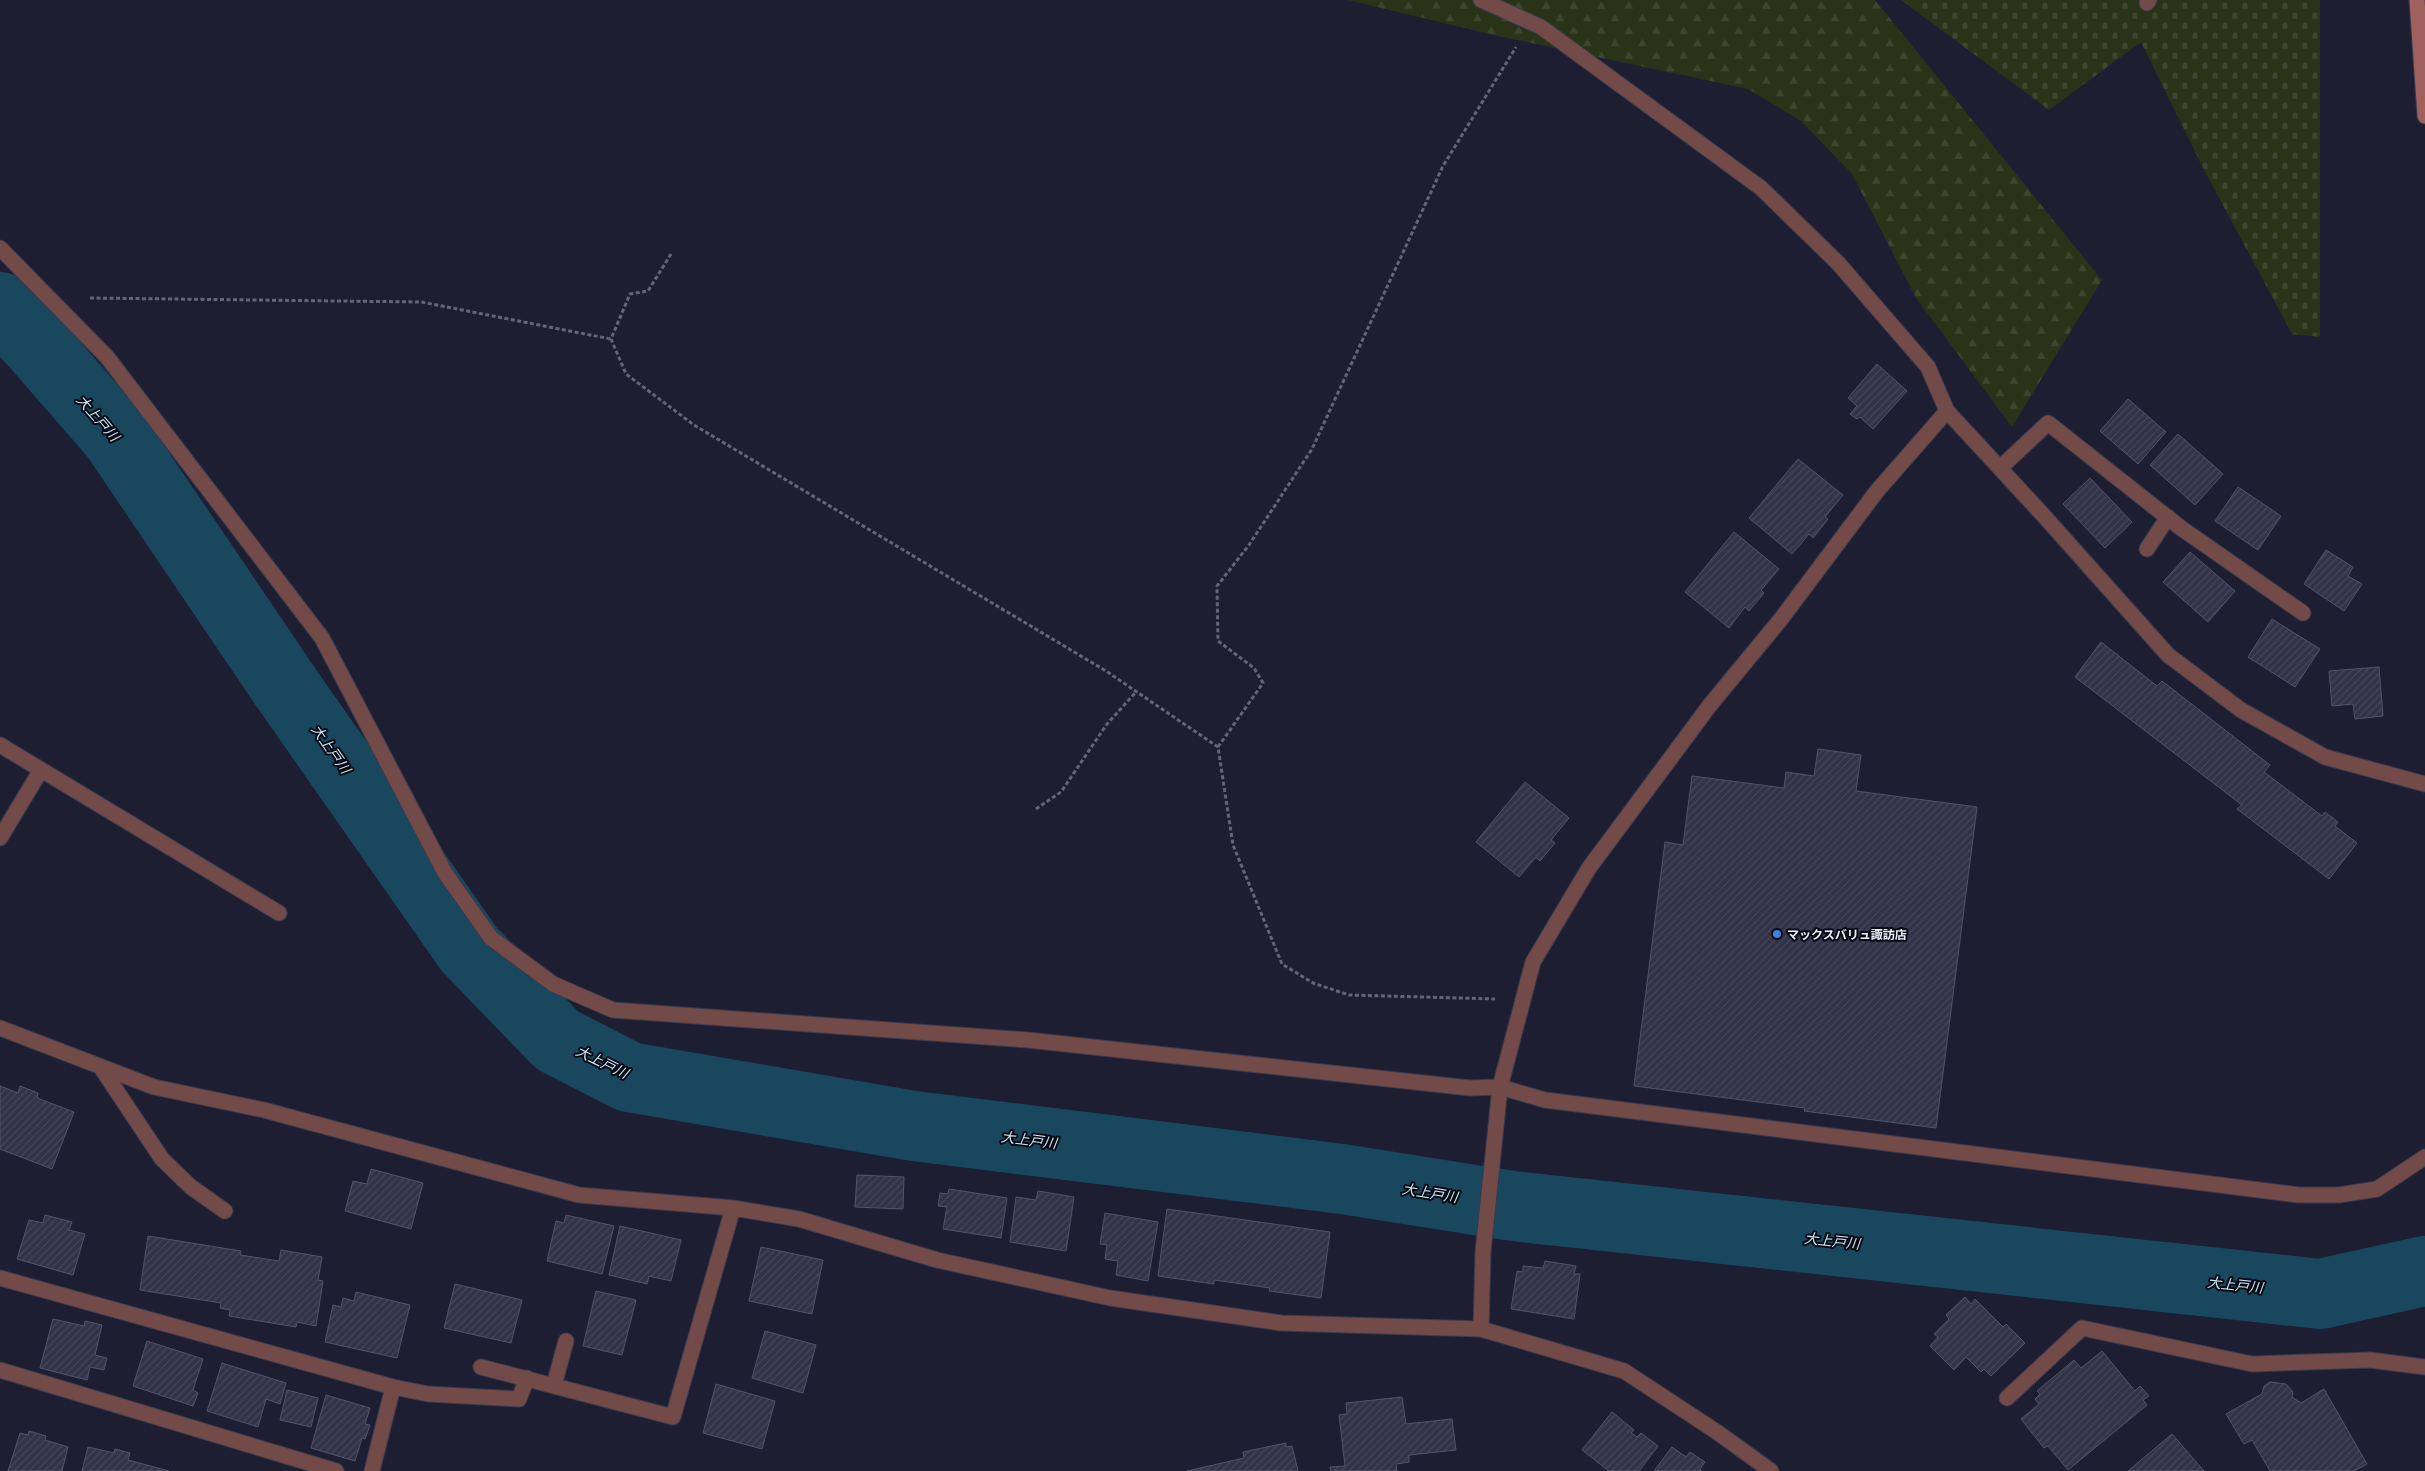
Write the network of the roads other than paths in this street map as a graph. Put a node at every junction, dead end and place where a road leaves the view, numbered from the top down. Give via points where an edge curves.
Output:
1 (1481, 0) edge
2 (2417, 0) edge
3 (2425, 116) edge
4 (0, 248) edge
5 (1947, 411) junction
6 (2000, 468) junction
7 (2168, 517) junction
8 (2147, 549) dead end
9 (2303, 613) dead end
10 (0, 745) edge
11 (41, 770) junction
12 (2425, 784) edge
13 (0, 838) edge
14 (279, 913) dead end
15 (0, 1028) edge
16 (100, 1066) junction
17 (1500, 1087) junction
18 (2425, 1157) edge
19 (734, 1208) junction
20 (225, 1211) dead end
21 (0, 1278) edge
22 (1481, 1329) junction
23 (566, 1341) dead end
24 (481, 1366) dead end
25 (2425, 1367) edge
26 (0, 1370) edge
27 (527, 1378) junction
28 (554, 1385) junction
29 (393, 1387) junction
30 (2007, 1398) dead end
31 (336, 1471) edge
32 (372, 1471) edge
33 (1771, 1471) edge

1 - 5 street via 1541,27 1760,188 1838,263 1928,367
2 - 3 main road
4 - 17 street via 107,357 322,638 445,873 490,938 554,984 613,1010 1028,1040 1470,1088
5 - 6 street
5 - 17 street via 1878,491 1710,705 1589,868 1533,962
6 - 7 street via 2048,423
6 - 12 street via 2168,655 2241,710 2326,757
7 - 8 street
7 - 9 street
10 - 11 street
11 - 13 street
11 - 14 street
15 - 16 street
16 - 19 street via 154,1087 264,1110 579,1195
16 - 20 street via 162,1160 191,1187
17 - 18 street via 1545,1100 2299,1195 2339,1196 2376,1189
17 - 22 street via 1483,1252
19 - 22 street via 799,1219 937,1260 1110,1298 1282,1323
19 - 28 street via 673,1417
21 - 29 street
22 - 33 street via 1624,1372 1718,1432
23 - 28 street
24 - 27 street
25 - 30 street via 2370,1360 2252,1364 2082,1328
26 - 31 street
27 - 28 street
27 - 29 street via 519,1399 428,1394
29 - 32 street

